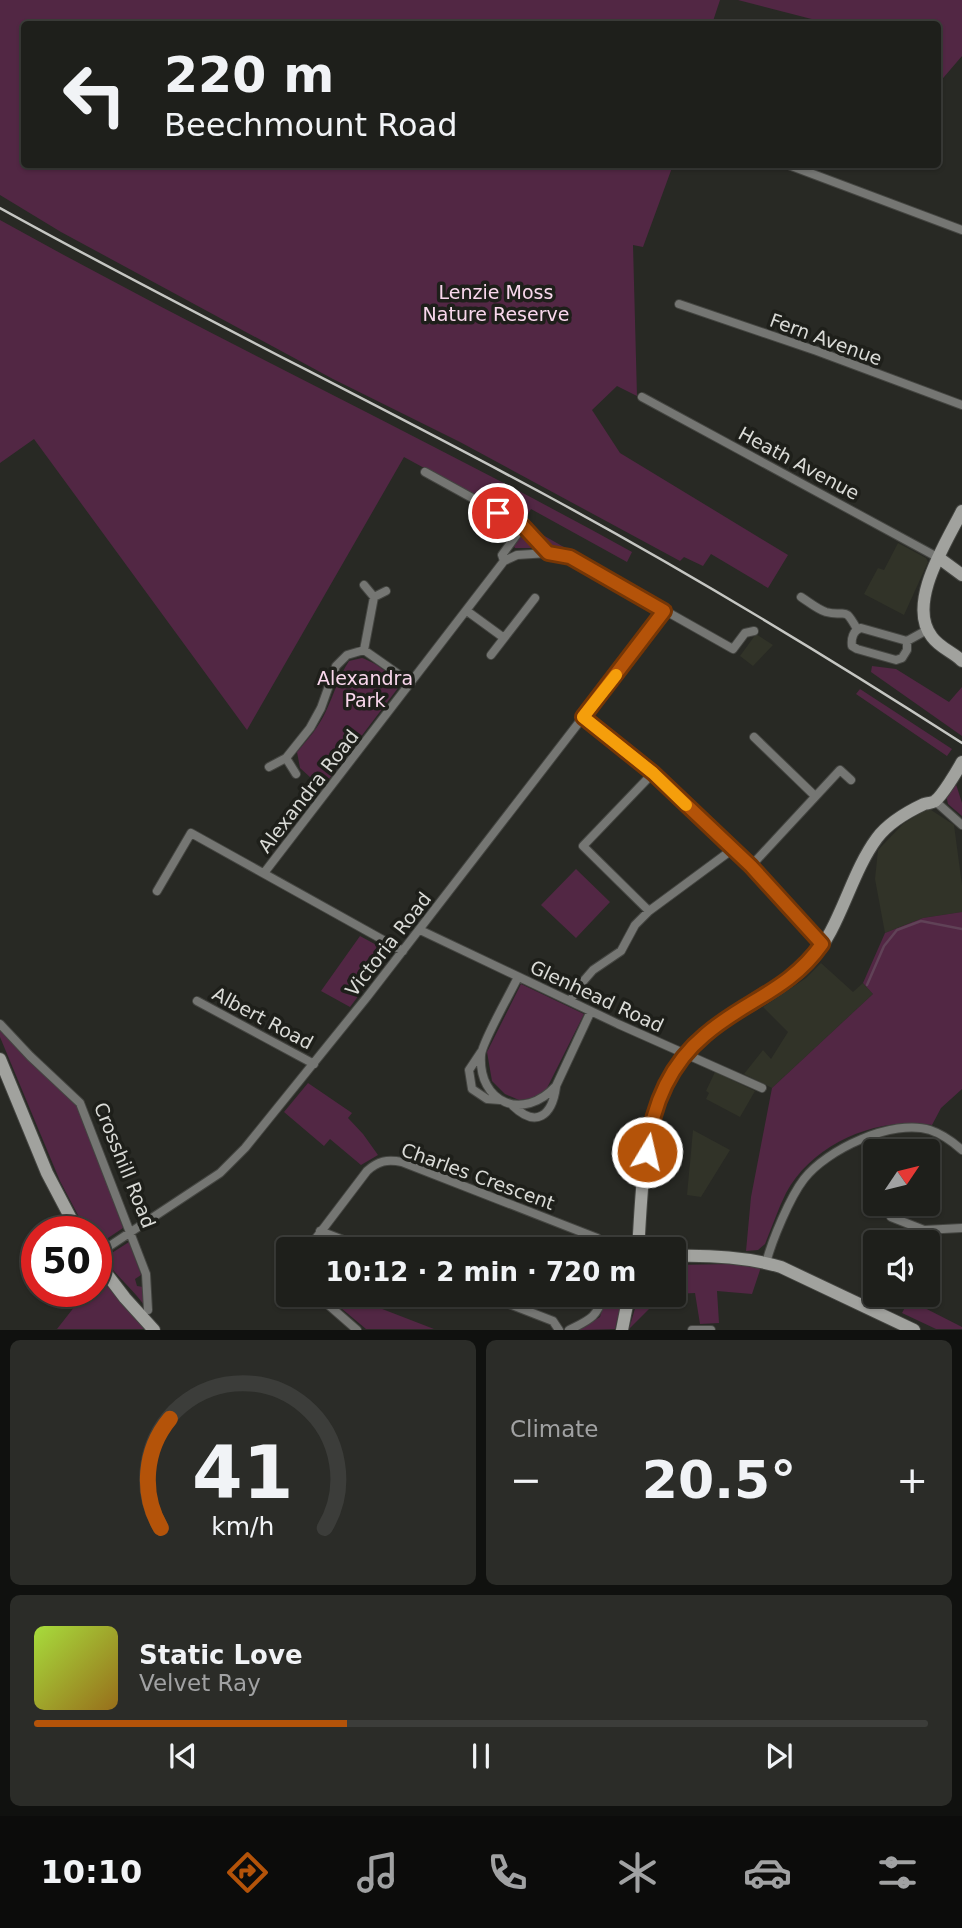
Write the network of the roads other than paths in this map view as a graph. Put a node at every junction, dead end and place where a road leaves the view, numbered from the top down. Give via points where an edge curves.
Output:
1 (797, 168) edge
2 (962, 230) edge
3 (679, 304) dead end
4 (642, 397) dead end
5 (962, 405) edge
6 (425, 472) dead end
7 (962, 511) edge
8 (523, 526) junction
9 (548, 553) junction
10 (939, 558) junction
11 (504, 561) junction
12 (962, 575) edge
13 (364, 584) dead end
14 (386, 591) dead end
15 (374, 597) junction
16 (801, 597) dead end
17 (535, 598) dead end
18 (467, 611) junction
19 (664, 611) junction
20 (857, 629) junction
21 (927, 630) junction
22 (754, 631) dead end
23 (504, 638) junction
24 (907, 641) junction
25 (364, 650) junction
26 (491, 655) dead end
27 (962, 661) edge
28 (411, 684) junction
29 (583, 717) junction
30 (754, 737) dead end
31 (286, 758) junction
32 (962, 762) edge
33 (269, 767) dead end
34 (653, 773) junction
35 (296, 774) dead end
36 (851, 780) dead end
37 (815, 796) junction
38 (935, 801) junction
39 (962, 825) edge
40 (733, 849) junction
41 (751, 866) junction
42 (264, 873) junction
43 (157, 891) dead end
44 (649, 911) junction
45 (420, 930) junction
46 (822, 944) junction
47 (403, 951) junction
48 (518, 976) junction
49 (197, 1001) dead end
50 (570, 1001) junction
51 (591, 1012) junction
52 (0, 1024) edge
53 (481, 1052) junction
54 (685, 1055) junction
55 (0, 1059) edge
56 (314, 1064) junction
57 (556, 1086) junction
58 (762, 1088) dead end
59 (500, 1100) junction
60 (513, 1106) junction
61 (962, 1150) edge
62 (70, 1216) edge
63 (891, 1217) dead end
64 (962, 1228) edge
65 (320, 1231) junction
66 (131, 1232) junction
67 (316, 1237) edge
68 (335, 1237) edge
69 (594, 1237) edge
70 (639, 1237) edge
71 (112, 1246) edge
72 (686, 1256) edge
73 (766, 1262) junction
74 (112, 1280) edge
75 (331, 1307) edge
76 (516, 1307) edge
77 (600, 1307) edge
78 (627, 1307) edge
79 (148, 1310) dead end
80 (154, 1329) edge
81 (357, 1329) edge
82 (559, 1329) edge
83 (569, 1329) edge
84 (622, 1329) edge
85 (692, 1329) edge
86 (711, 1329) edge
87 (914, 1329) edge

1 - 2 street
3 - 5 street, Fern Avenue
4 - 10 street, Heath Avenue
6 - 8 street
7 - 10 main road
8 - 9 street
8 - 11 street, Alexandra Road via 502,555
9 - 11 street via 517,555
9 - 19 street via 570,557
10 - 12 main road
10 - 21 main road via 923,598
11 - 18 street, Alexandra Road
13 - 15 street
14 - 15 street
15 - 25 street
16 - 20 street via 823,611 844,612
17 - 23 street
18 - 23 street
18 - 28 street, Alexandra Road
19 - 22 street via 733,649 745,633
19 - 29 street, Victoria Road
20 - 24 street
20 - 24 street via 852,646 887,658 902,658
21 - 24 street
21 - 27 main road
23 - 26 street
25 - 28 street
25 - 31 street via 347,655 336,666 321,708
28 - 42 street, Alexandra Road
29 - 34 street
29 - 45 street, Victoria Road
30 - 37 street
31 - 33 street
31 - 35 street
32 - 38 main road
34 - 40 street
34 - 44 street via 583,846
36 - 37 street via 839,770
37 - 41 street
38 - 39 street
38 - 46 main road via 897,818 878,836
40 - 41 street
40 - 44 street
41 - 46 street
42 - 43 street via 191,833
42 - 47 street
44 - 50 street via 621,951 593,970
45 - 47 street, Victoria Road
45 - 48 street, Glenhead Road
46 - 54 main road via 808,964 705,1034
47 - 56 street, Victoria Road
48 - 50 street, Glenhead Road
48 - 53 street
49 - 56 street, Albert Road
50 - 51 street, Glenhead Road
51 - 54 street, Glenhead Road
51 - 57 street
52 - 66 street, Crosshill Road via 80,1103
53 - 59 street via 488,1085
53 - 59 street via 469,1070 472,1089 487,1099
54 - 58 street, Glenhead Road
54 - 70 main road via 663,1091 650,1130
55 - 62 main road
56 - 66 street, Victoria Road via 220,1173
57 - 60 street via 535,1103
57 - 60 street via 548,1112 538,1118 523,1115
59 - 60 street
61 - 73 street via 923,1129 885,1132 827,1157 789,1203
63 - 64 street via 924,1230
65 - 67 street, Charles Crescent
65 - 68 street
65 - 69 street, Charles Crescent via 367,1171 388,1160
66 - 71 street, Victoria Road
66 - 79 street, Crosshill Road via 146,1274
72 - 73 main road
73 - 87 main road
74 - 80 main road
75 - 81 street
76 - 82 street via 552,1321
77 - 83 street via 590,1320
78 - 84 main road
85 - 86 street

